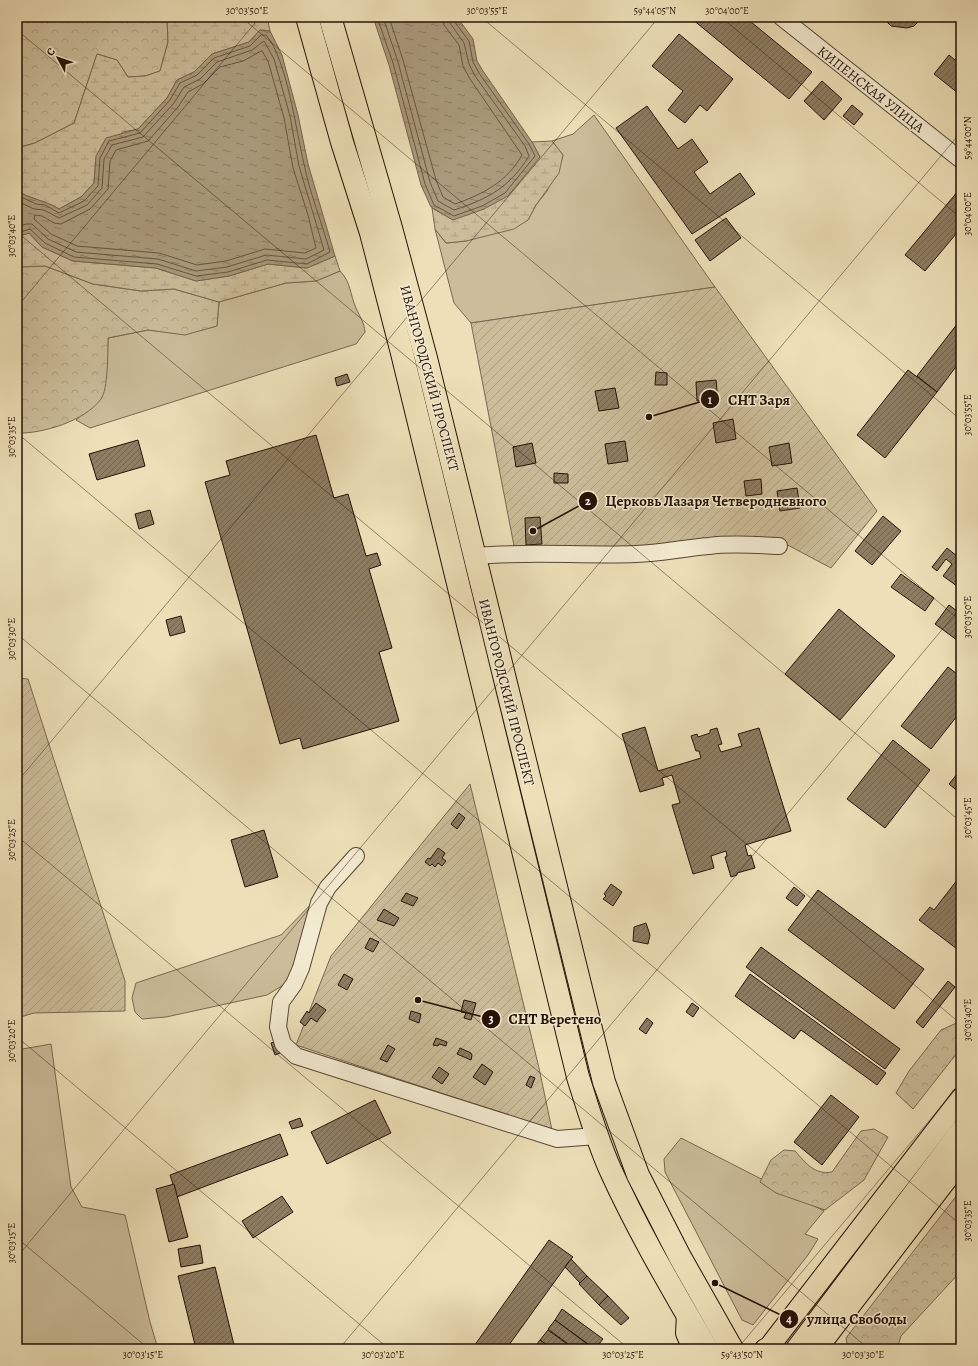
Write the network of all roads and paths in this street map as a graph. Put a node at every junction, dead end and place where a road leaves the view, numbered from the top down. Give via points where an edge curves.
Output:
1 (307, 17) edge
2 (330, 17) edge
3 (781, 17) edge
4 (961, 160) edge
5 (779, 546) dead end
6 (475, 556) junction
7 (356, 856) dead end
8 (961, 1098) edge
9 (961, 1130) edge
10 (597, 1136) junction
11 (961, 1161) edge
12 (702, 1296) junction
13 (687, 1313) junction
14 (694, 1349) edge
15 (707, 1349) edge
16 (732, 1349) edge
17 (746, 1349) edge
18 (765, 1349) edge
19 (796, 1349) edge
20 (817, 1349) edge

1 - 10 highway, ИВАНГОРОДСКИЙ ПРОСПЕКТ via 371,233 578,1077
2 - 6 highway, ИВАНГОРОДСКИЙ ПРОСПЕКТ via 420,335
3 - 4 street, КИПЕНСКАЯ УЛИЦА
5 - 6 street via 746,544 657,553
6 - 12 highway, ИВАНГОРОДСКИЙ ПРОСПЕКТ via 604,1082 638,1175
7 - 10 street via 328,887 319,903 301,968 294,984 281,1002 278,1028 283,1044 296,1056 557,1139
8 - 18 main road via 829,1271
9 - 19 main road
10 - 13 highway, ИВАНГОРОДСКИЙ ПРОСПЕКТ via 634,1217
11 - 20 main road
12 - 16 highway, ИВАНГОРОДСКИЙ ПРОСПЕКТ
12 - 17 main road via 712,1301 739,1345
13 - 14 main road via 686,1333
13 - 15 highway, ИВАНГОРОДСКИЙ ПРОСПЕКТ

